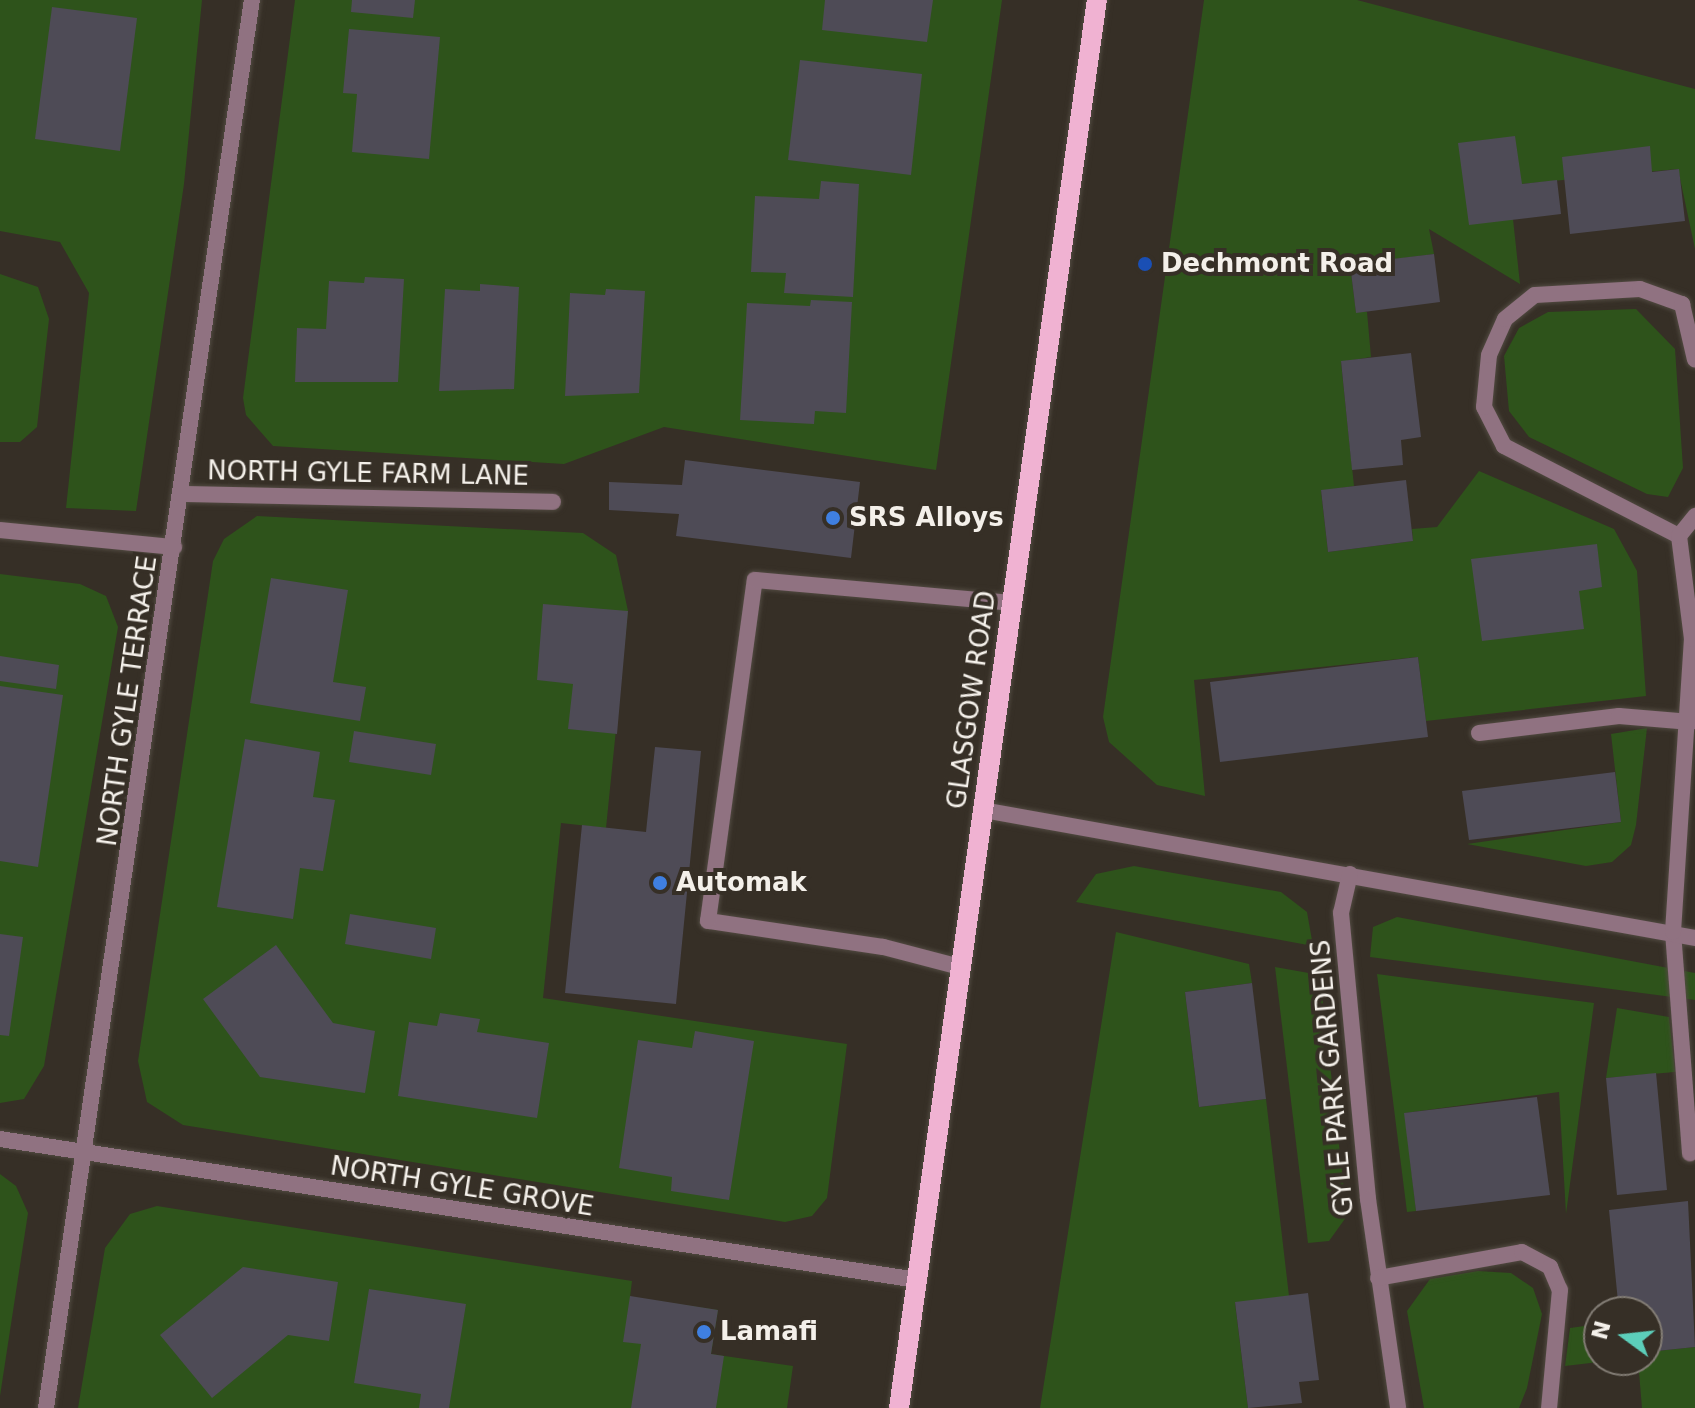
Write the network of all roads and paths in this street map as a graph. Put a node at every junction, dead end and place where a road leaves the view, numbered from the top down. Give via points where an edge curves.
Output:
1 (252, 0) edge
2 (1097, 0) edge
3 (1695, 360) edge
4 (182, 494) junction
5 (553, 502) dead end
6 (1695, 516) edge
7 (0, 530) edge
8 (1679, 536) junction
9 (174, 547) junction
10 (1012, 603) junction
11 (1691, 722) junction
12 (1479, 733) dead end
13 (983, 810) junction
14 (1350, 874) junction
15 (1673, 932) junction
16 (1695, 938) edge
17 (960, 967) junction
18 (0, 1139) edge
19 (1690, 1153) dead end
20 (86, 1154) junction
21 (1378, 1278) junction
22 (917, 1280) junction
23 (46, 1408) edge
24 (899, 1408) edge
25 (1398, 1408) edge
26 (1549, 1408) edge

1 - 4 street, NORTH GYLE TERRACE
2 - 10 main road, GLASGOW ROAD
3 - 8 street via 1682,304 1640,289 1535,295 1499,331 1484,407 1504,446
4 - 5 street, NORTH GYLE FARM LANE
4 - 9 street, NORTH GYLE TERRACE
6 - 8 street
7 - 9 street
8 - 11 street via 1692,639
9 - 20 street, NORTH GYLE TERRACE
10 - 13 main road, GLASGOW ROAD
10 - 17 street via 755,580 708,921 883,947
11 - 12 street via 1619,716
11 - 15 street
13 - 14 street
13 - 17 main road, GLASGOW ROAD
14 - 15 street
14 - 21 street, GYLE PARK GARDENS via 1341,913
15 - 16 street
15 - 19 street
17 - 22 main road, GLASGOW ROAD
18 - 20 street, NORTH GYLE GROVE
20 - 22 street, NORTH GYLE GROVE
20 - 23 street, NORTH GYLE TERRACE
21 - 25 street, GYLE PARK GARDENS
21 - 26 street via 1522,1252 1550,1267 1560,1290
22 - 24 main road, GLASGOW ROAD

